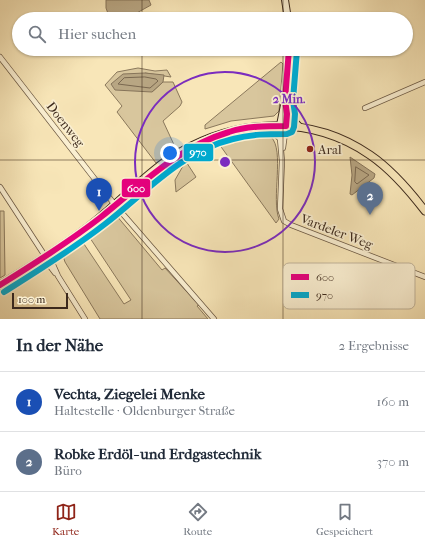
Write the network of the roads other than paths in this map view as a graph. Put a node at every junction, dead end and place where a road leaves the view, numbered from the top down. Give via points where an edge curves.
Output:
1 (285, 0) edge
2 (287, 12) edge
3 (288, 56) edge
4 (0, 57) edge
5 (425, 82) edge
6 (285, 100) junction
7 (365, 108) dead end
8 (287, 114) junction
9 (283, 125) junction
10 (263, 126) junction
11 (300, 127) junction
12 (280, 140) junction
13 (282, 152) junction
14 (0, 187) edge
15 (115, 205) junction
16 (425, 211) edge
17 (45, 256) junction
18 (389, 263) edge
19 (415, 273) edge
20 (425, 277) edge
21 (0, 285) edge
22 (85, 319) edge
23 (214, 319) edge

1 - 2 main road
3 - 6 main road
4 - 15 street, Doenweg
5 - 7 street
6 - 8 main road
6 - 9 main road
8 - 9 main road
8 - 11 main road
9 - 10 main road
9 - 11 main road
9 - 12 street, Vardeler Weg
9 - 13 street, Vardeler Weg
10 - 12 street
10 - 15 main road via 229,131 192,146 167,161
11 - 16 main road via 328,133 370,155 394,175
12 - 13 street, Vardeler Weg
13 - 18 street, Vardeler Weg via 280,208 284,221
14 - 17 street
15 - 17 main road
15 - 23 street, Doenweg
17 - 21 main road
17 - 22 street via 50,258 58,276
19 - 20 street, Vardeler Weg

